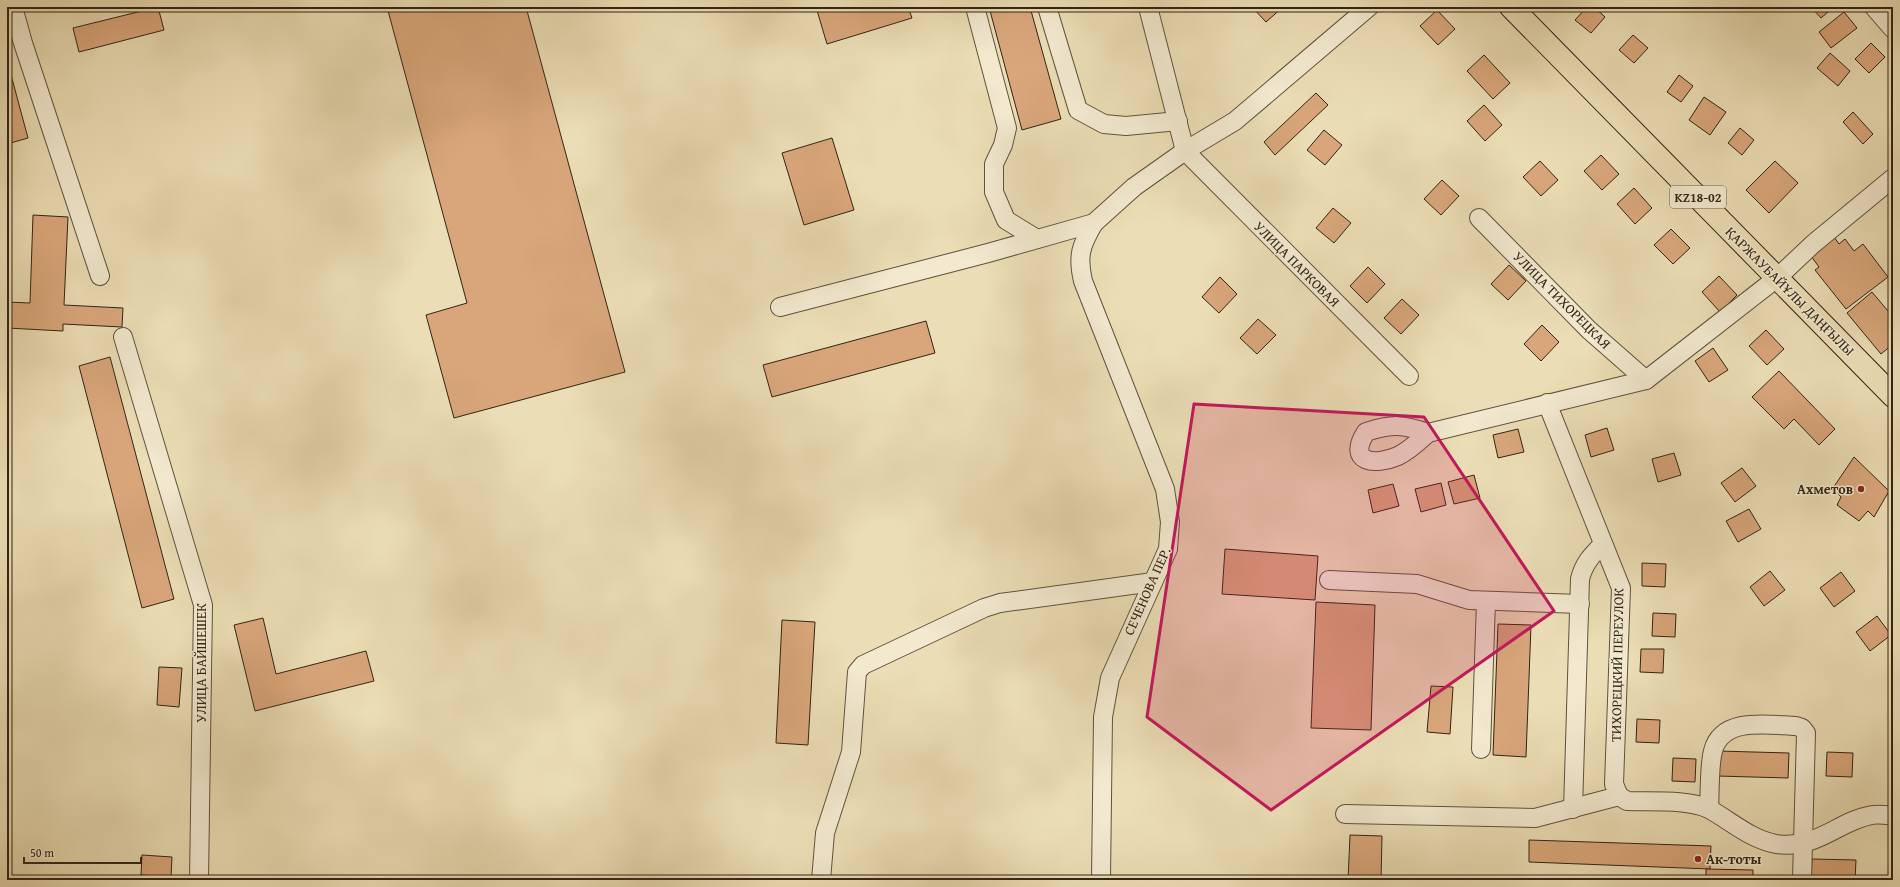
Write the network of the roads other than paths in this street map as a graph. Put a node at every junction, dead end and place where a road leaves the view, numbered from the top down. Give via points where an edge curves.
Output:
1 (14, 7) edge
2 (975, 7) edge
3 (1047, 7) edge
4 (1148, 7) edge
5 (1369, 7) edge
6 (1874, 7) edge
7 (1512, 10) edge
8 (1893, 29) edge
9 (1178, 122) junction
10 (1185, 151) junction
11 (1893, 178) edge
12 (1479, 218) dead end
13 (1094, 223) junction
14 (1037, 239) junction
15 (100, 276) dead end
16 (1777, 278) junction
17 (780, 307) dead end
18 (123, 337) dead end
19 (1409, 376) dead end
20 (1877, 378) junction
21 (1646, 380) junction
22 (1893, 396) edge
23 (1893, 402) edge
24 (1547, 403) junction
25 (1428, 433) dead end
26 (1603, 544) junction
27 (1329, 580) dead end
28 (1153, 582) junction
29 (1486, 601) junction
30 (1580, 604) junction
31 (1481, 749) dead end
32 (1619, 796) junction
33 (1573, 809) junction
34 (1709, 810) junction
35 (1345, 814) dead end
36 (1893, 816) edge
37 (1802, 843) junction
38 (199, 880) edge
39 (821, 880) edge
40 (1101, 880) edge
41 (1802, 880) edge

1 - 15 street via 22,43
2 - 14 street via 1007,128 994,164 994,192 1006,220
3 - 9 street via 1078,110 1104,124 1126,126
4 - 9 street
5 - 10 street via 1235,121
6 - 8 street
7 - 16 highway, ҚАРЖАУБАЙҰЛЫ ДАҢҒЫЛЫ / KZ18-02
9 - 10 street
10 - 13 street via 1134,187
10 - 19 street, УЛИЦА ПАРКОВАЯ
11 - 16 street via 1813,244
12 - 21 street, УЛИЦА ТИХОРЕЦКАЯ via 1589,330
13 - 14 street
13 - 28 street, СЕЧЕНОВА ПЕР. via 1083,243 1079,264 1083,281 1165,489 1170,522 1168,549
14 - 17 street
16 - 20 highway, ҚАРЖАУБАЙҰЛЫ ДАҢҒЫЛЫ / KZ18-02
16 - 21 street
18 - 38 street, УЛИЦА БАЙШЕШЕК via 203,605
20 - 22 highway, KZ18-02
20 - 23 highway
21 - 24 street
24 - 25 street
24 - 26 street, ТИХОРЕЦКИЙ ПЕРЕУЛОК
26 - 30 street via 1583,568 1580,579
26 - 32 street, ТИХОРЕЦКИЙ ПЕРЕУЛОК via 1621,588 1614,784
27 - 29 street via 1417,584 1469,600
28 - 39 street via 995,604 863,665 857,672 852,752 825,833
28 - 40 street, СЕЧЕНОВА ПЕР. via 1110,678 1103,717
29 - 30 street
29 - 31 street
30 - 33 street
32 - 33 street
32 - 34 street via 1627,801 1688,804
33 - 35 street via 1535,818
34 - 37 street via 1756,838 1777,844
34 - 37 street via 1713,751 1721,737 1736,728 1750,724 1802,728 1806,733
36 - 37 street via 1872,815 1819,839
37 - 41 street

